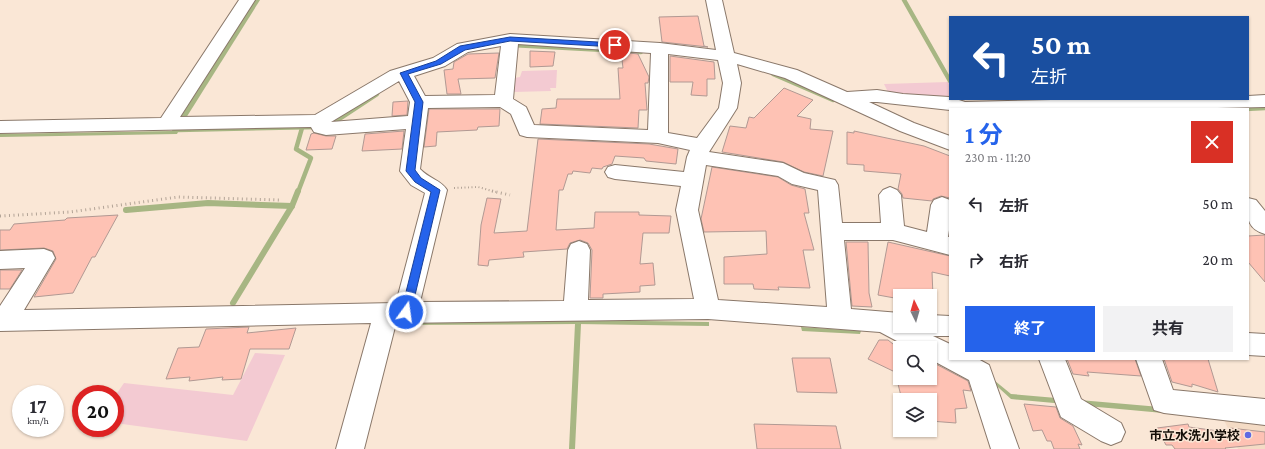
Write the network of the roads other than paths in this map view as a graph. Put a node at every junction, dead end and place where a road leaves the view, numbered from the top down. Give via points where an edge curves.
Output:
1 (247, 0) edge
2 (714, 0) edge
3 (510, 39) junction
4 (660, 48) junction
5 (727, 56) junction
6 (404, 73) junction
7 (846, 99) junction
8 (504, 101) junction
9 (1265, 101) edge
10 (419, 102) junction
11 (1162, 106) edge
12 (962, 108) edge
13 (320, 121) junction
14 (416, 122) junction
15 (167, 123) junction
16 (0, 127) edge
17 (658, 137) junction
18 (949, 143) edge
19 (700, 151) junction
20 (615, 172) dead end
21 (692, 180) junction
22 (890, 196) dead end
23 (942, 205) dead end
24 (1249, 207) edge
25 (1265, 226) edge
26 (832, 231) junction
27 (893, 232) junction
28 (943, 244) edge
29 (579, 250) dead end
30 (0, 260) edge
31 (708, 308) junction
32 (575, 310) junction
33 (396, 313) junction
34 (840, 318) junction
35 (2, 321) edge
36 (892, 323) edge
37 (937, 325) edge
38 (949, 326) edge
39 (1249, 344) edge
40 (1265, 345) edge
41 (949, 356) edge
42 (956, 360) edge
43 (1052, 360) edge
44 (1149, 360) edge
45 (1265, 412) edge
46 (1111, 432) dead end
47 (350, 449) edge
48 (1005, 449) edge

1 - 15 street
2 - 5 street
3 - 4 street
3 - 6 street via 462,48 439,62
3 - 8 street
4 - 5 street
4 - 17 street
5 - 7 street via 791,74
5 - 19 street via 732,83 728,108
6 - 10 street
6 - 13 street via 396,75
7 - 12 street via 877,96 949,103
7 - 18 street
8 - 10 street
8 - 17 street via 520,111 527,131
9 - 11 street
10 - 14 street
11 - 12 street
13 - 14 street via 318,125 326,129
13 - 15 street
14 - 33 street via 410,171 418,180 436,190
15 - 16 street
17 - 19 street
19 - 21 street
19 - 26 street via 783,170 799,179 828,185
20 - 21 street
21 - 31 street via 687,210
22 - 27 street
23 - 28 street
24 - 25 street
26 - 27 street
26 - 34 street
27 - 28 street
29 - 32 street
30 - 35 street via 44,258
31 - 32 street
31 - 34 street
32 - 33 street
33 - 35 street
33 - 47 street
34 - 36 street
36 - 41 street
37 - 38 street
39 - 40 street
42 - 48 street via 980,372
43 - 46 street via 1072,408
44 - 45 street via 1164,401

